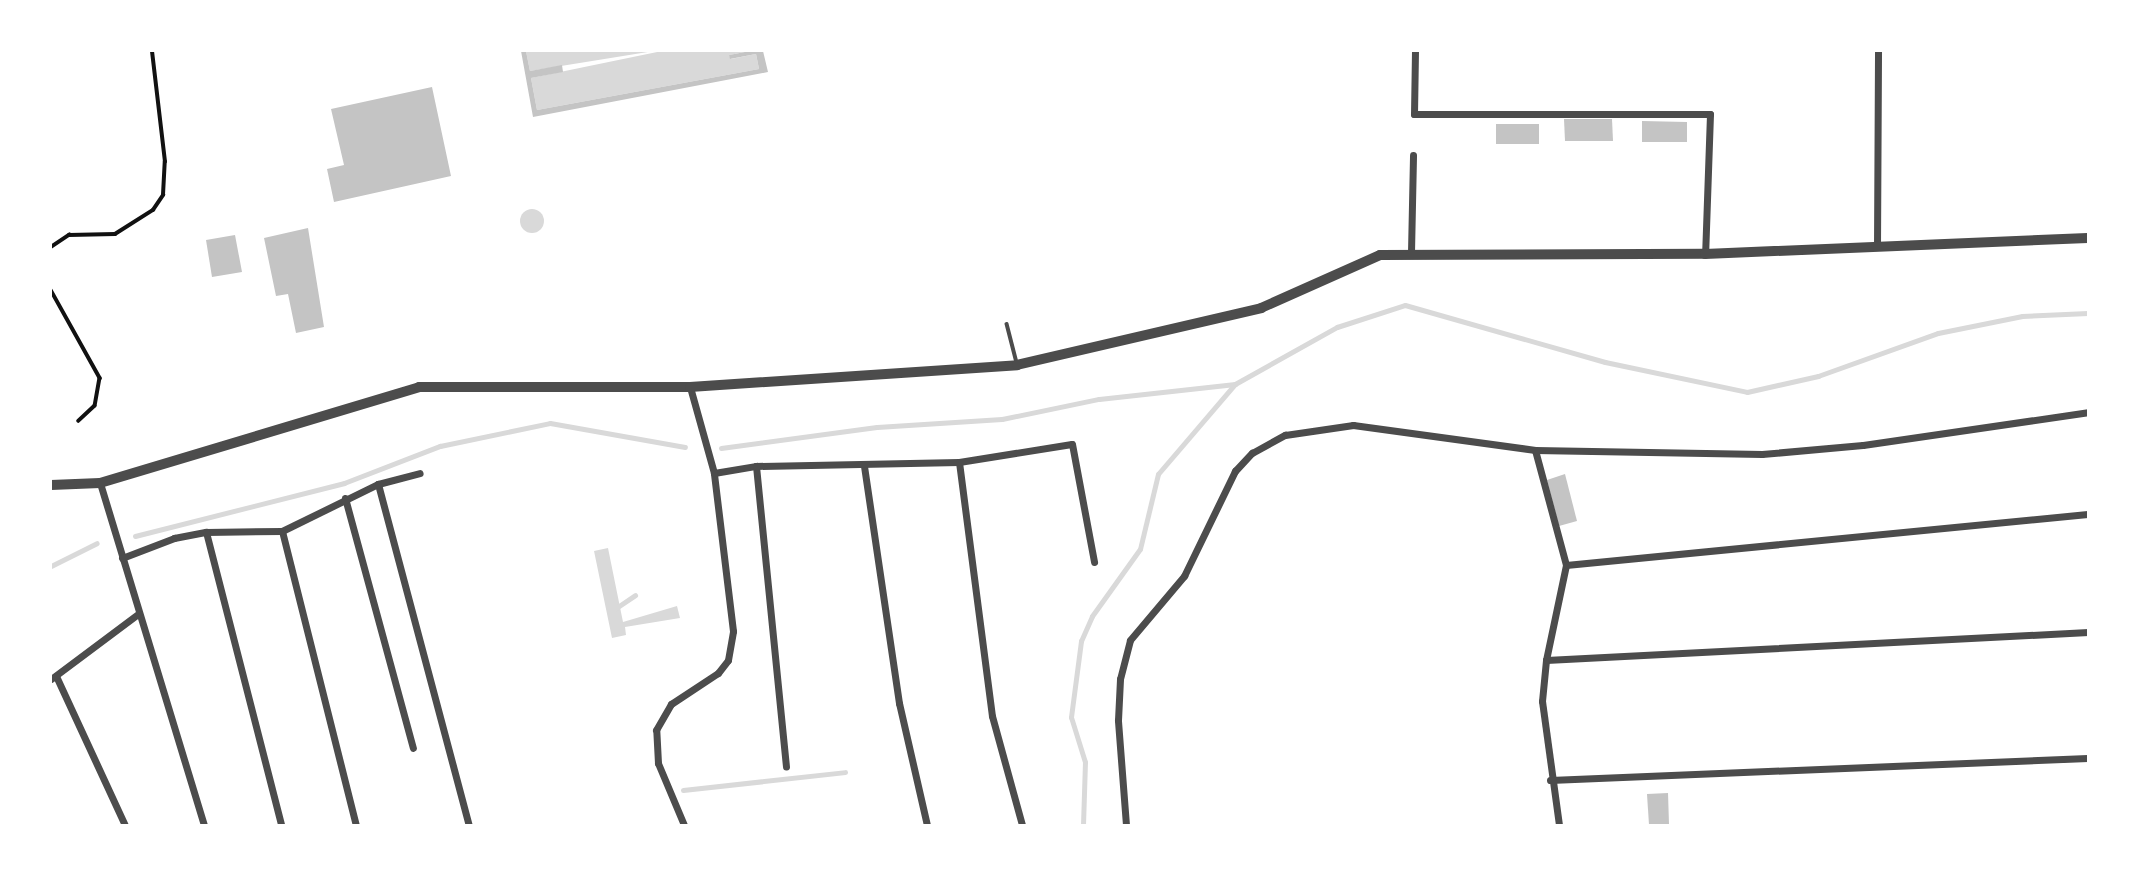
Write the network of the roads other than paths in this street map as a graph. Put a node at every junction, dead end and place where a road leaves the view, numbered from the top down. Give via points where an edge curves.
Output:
1 (1415, 51) edge
2 (1878, 51) edge
3 (1413, 155) dead end
4 (2088, 238) edge
5 (1877, 247) junction
6 (1411, 252) junction
7 (1705, 254) junction
8 (1007, 324) dead end
9 (1017, 365) junction
10 (691, 387) junction
11 (2088, 412) edge
12 (1535, 450) junction
13 (959, 462) junction
14 (756, 466) junction
15 (864, 466) junction
16 (420, 473) dead end
17 (715, 473) junction
18 (100, 484) junction
19 (378, 484) junction
20 (51, 485) edge
21 (345, 498) junction
22 (2088, 514) edge
23 (282, 531) junction
24 (206, 532) junction
25 (122, 558) junction
26 (1094, 562) dead end
27 (1566, 565) junction
28 (138, 614) junction
29 (2088, 632) edge
30 (1546, 660) junction
31 (53, 678) edge
32 (412, 748) dead end
33 (2088, 758) edge
34 (786, 767) dead end
35 (1550, 780) junction
36 (125, 825) edge
37 (204, 825) edge
38 (281, 825) edge
39 (356, 825) edge
40 (469, 825) edge
41 (684, 825) edge
42 (927, 825) edge
43 (1022, 825) edge
44 (1126, 825) edge
45 (1559, 825) edge

1 - 7 street via 1414,114 1710,114
2 - 5 street
3 - 6 street
4 - 5 street
5 - 7 street
6 - 7 street
6 - 9 street via 1353,265 1261,307
8 - 9 lane
9 - 10 street
10 - 17 street
10 - 18 street via 419,387
11 - 12 street via 1863,445 1762,454
12 - 27 street
12 - 44 street via 1353,425 1285,435 1252,453 1222,492 1184,576 1130,640 1120,679 1118,720
13 - 15 street
13 - 26 street via 1072,444
13 - 43 street via 992,716
14 - 15 street
14 - 17 street
14 - 34 street
15 - 42 street via 899,703
16 - 19 street
17 - 41 street via 733,646 718,673 671,704 656,730 658,764
18 - 20 street
18 - 25 street
19 - 21 street
19 - 40 street
21 - 23 street
21 - 32 street
22 - 27 street
23 - 24 street
23 - 39 street
24 - 25 street via 174,538
24 - 38 street
25 - 28 street
27 - 30 street
28 - 31 street
28 - 37 street
29 - 30 street
30 - 35 street via 1542,701
31 - 36 street
33 - 35 street
35 - 45 street

